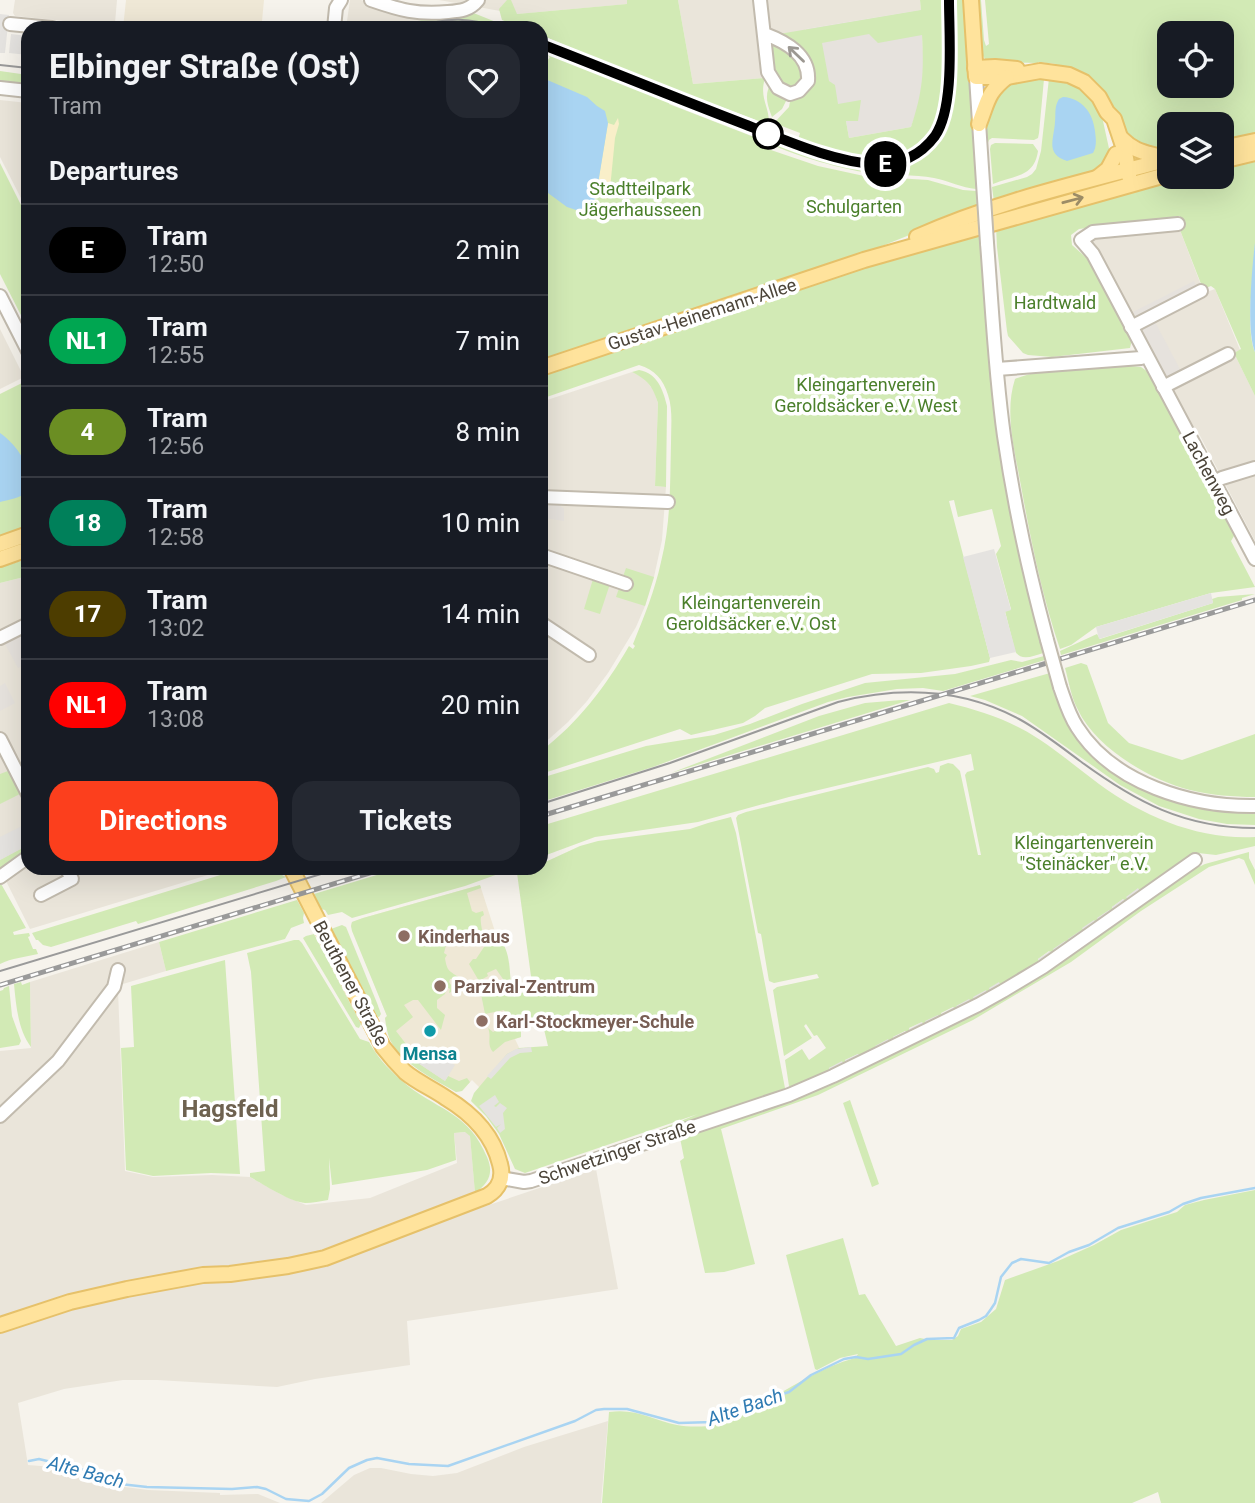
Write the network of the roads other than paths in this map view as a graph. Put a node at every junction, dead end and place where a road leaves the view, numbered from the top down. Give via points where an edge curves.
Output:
1 (341, 0) edge
2 (371, 0) edge
3 (478, 0) edge
4 (760, 0) edge
5 (971, 0) edge
6 (335, 21) edge
7 (10, 24) dead end
8 (21, 25) edge
9 (765, 34) junction
10 (975, 72) junction
11 (1042, 72) junction
12 (1007, 77) junction
13 (0, 88) edge
14 (21, 90) edge
15 (1107, 112) junction
16 (979, 124) junction
17 (1121, 138) junction
18 (1255, 141) edge
19 (1234, 145) edge
20 (1116, 153) junction
21 (1255, 153) edge
22 (1234, 158) edge
23 (1157, 159) edge
24 (1157, 166) edge
25 (1125, 170) junction
26 (1157, 170) edge
27 (1096, 178) junction
28 (1129, 185) junction
29 (1178, 224) dead end
30 (864, 260) junction
31 (1200, 291) dead end
32 (0, 296) edge
33 (1131, 327) junction
34 (21, 337) edge
35 (1228, 354) dead end
36 (1146, 355) junction
37 (548, 366) edge
38 (997, 369) junction
39 (1163, 387) junction
40 (1255, 468) edge
41 (1214, 482) junction
42 (548, 497) edge
43 (668, 502) dead end
44 (21, 536) edge
45 (0, 544) edge
46 (21, 552) edge
47 (548, 557) edge
48 (0, 559) edge
49 (1255, 559) edge
50 (626, 584) dead end
51 (21, 628) edge
52 (548, 628) edge
53 (0, 638) edge
54 (589, 654) dead end
55 (0, 738) edge
56 (21, 779) edge
57 (1255, 806) edge
58 (1195, 860) dead end
59 (21, 862) edge
60 (70, 875) edge
61 (295, 875) edge
62 (0, 877) edge
63 (41, 895) dead end
64 (118, 970) dead end
65 (0, 1116) edge
66 (501, 1178) junction
67 (0, 1325) edge

1 - 6 street
2 - 3 street via 424,14 464,10
4 - 9 street
5 - 10 main road
7 - 8 street
9 -> 9 street via 768,72 774,83 790,94 799,91 808,81 805,62 782,41
10 - 11 main road via 995,67
10 - 12 main road
10 - 16 street
11 - 12 main road
11 - 15 main road via 1084,82
12 - 16 main road via 990,94
13 - 14 street
15 - 17 main road
15 - 20 main road
16 - 38 street, bridge
17 - 23 main road
17 - 25 main road
18 - 19 main road
20 - 25 main road
20 - 27 main road via 1108,169
21 - 22 main road
24 - 25 main road, Gustav-Heinemann-Allee
25 - 27 main road, Gustav-Heinemann-Allee
25 - 28 main road
26 - 28 main road, Gustav-Heinemann-Allee
27 - 30 main road, Gustav-Heinemann-Allee via 967,216
30 -> 28 main road, Gustav-Heinemann-Allee
29 - 33 street, Lachenweg via 1093,232 1081,240
30 - 37 main road, Gustav-Heinemann-Allee
31 - 33 street
32 - 34 street
33 - 36 street, Lachenweg
35 - 39 street
36 - 38 street
36 - 39 street, Lachenweg
38 - 57 street, bridge via 1016,512 1070,715 1102,755 1156,788 1187,799
39 - 41 street, Lachenweg
40 - 41 street
41 - 49 street, Lachenweg
42 - 43 street
44 - 45 main road
46 - 48 main road
47 - 50 street
51 - 53 street
52 - 54 street
55 - 56 street
58 - 66 street, Schwetzinger Straße via 1043,967 978,1005 829,1078 531,1181
59 - 62 street
60 - 63 street via 72,879
61 - 66 main road, Beuthener Straße via 383,1047 405,1072 477,1122 496,1152
64 - 65 street via 114,987 58,1061
66 - 67 main road via 487,1196 325,1258 127,1289

